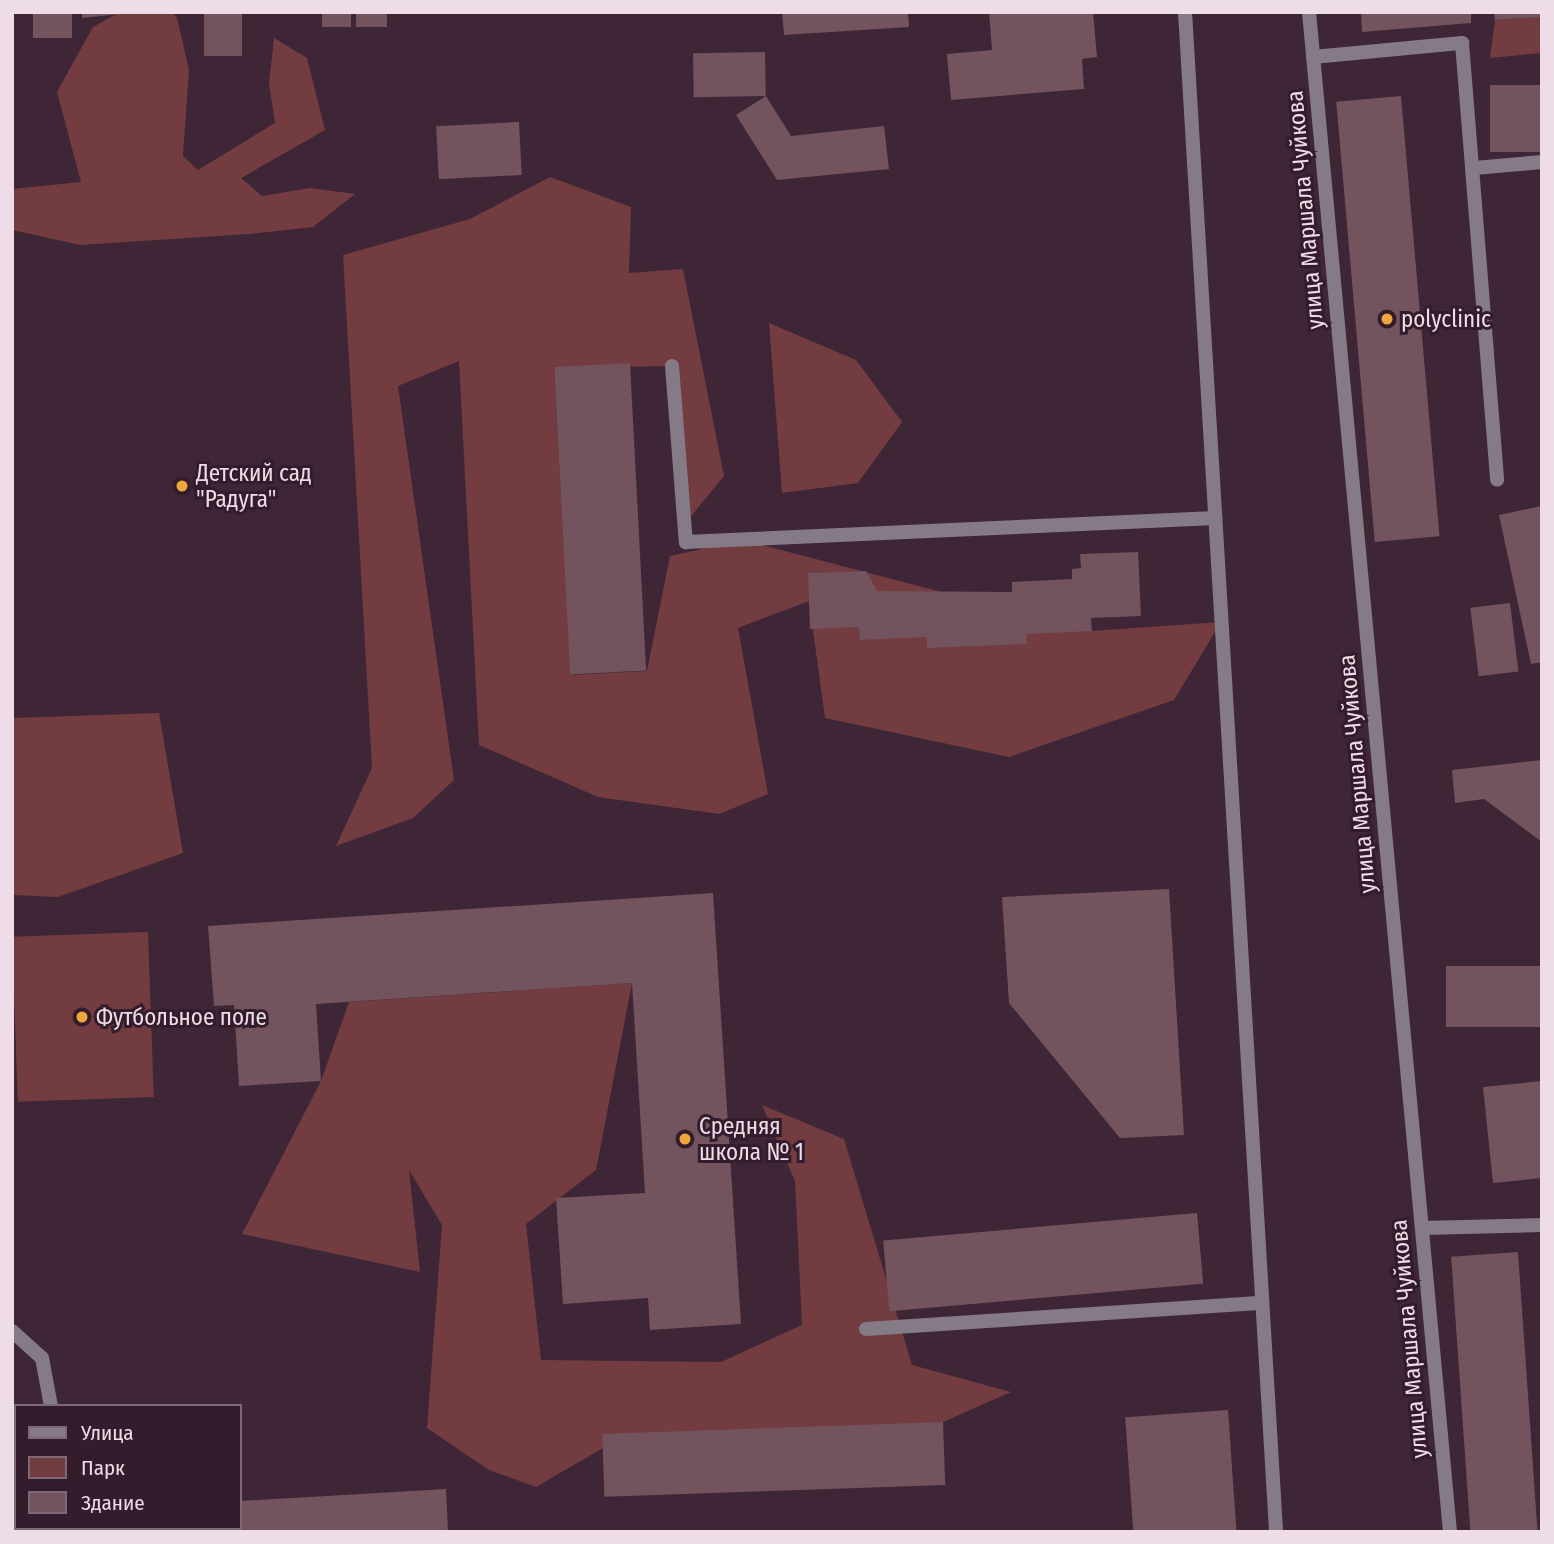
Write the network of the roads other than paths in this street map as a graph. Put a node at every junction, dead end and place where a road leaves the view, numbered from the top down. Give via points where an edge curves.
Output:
1 (1185, 12) edge
2 (1309, 12) edge
3 (1313, 57) junction
4 (1542, 162) edge
5 (1474, 168) junction
6 (673, 366) dead end
7 (1497, 480) dead end
8 (1215, 518) junction
9 (1542, 1225) edge
10 (1422, 1228) junction
11 (1262, 1303) junction
12 (866, 1329) dead end
13 (12, 1331) edge
14 (51, 1404) edge
15 (1276, 1532) edge
16 (1450, 1532) edge

1 - 8 street
2 - 3 street, улица Маршала Чуйкова
3 - 5 street via 1462,43
3 - 10 street, улица Маршала Чуйкова
4 - 5 street
5 - 7 street
6 - 8 street via 686,542
8 - 11 street
9 - 10 street
10 - 16 street, улица Маршала Чуйкова
11 - 12 street
11 - 15 street
13 - 14 street via 42,1357

